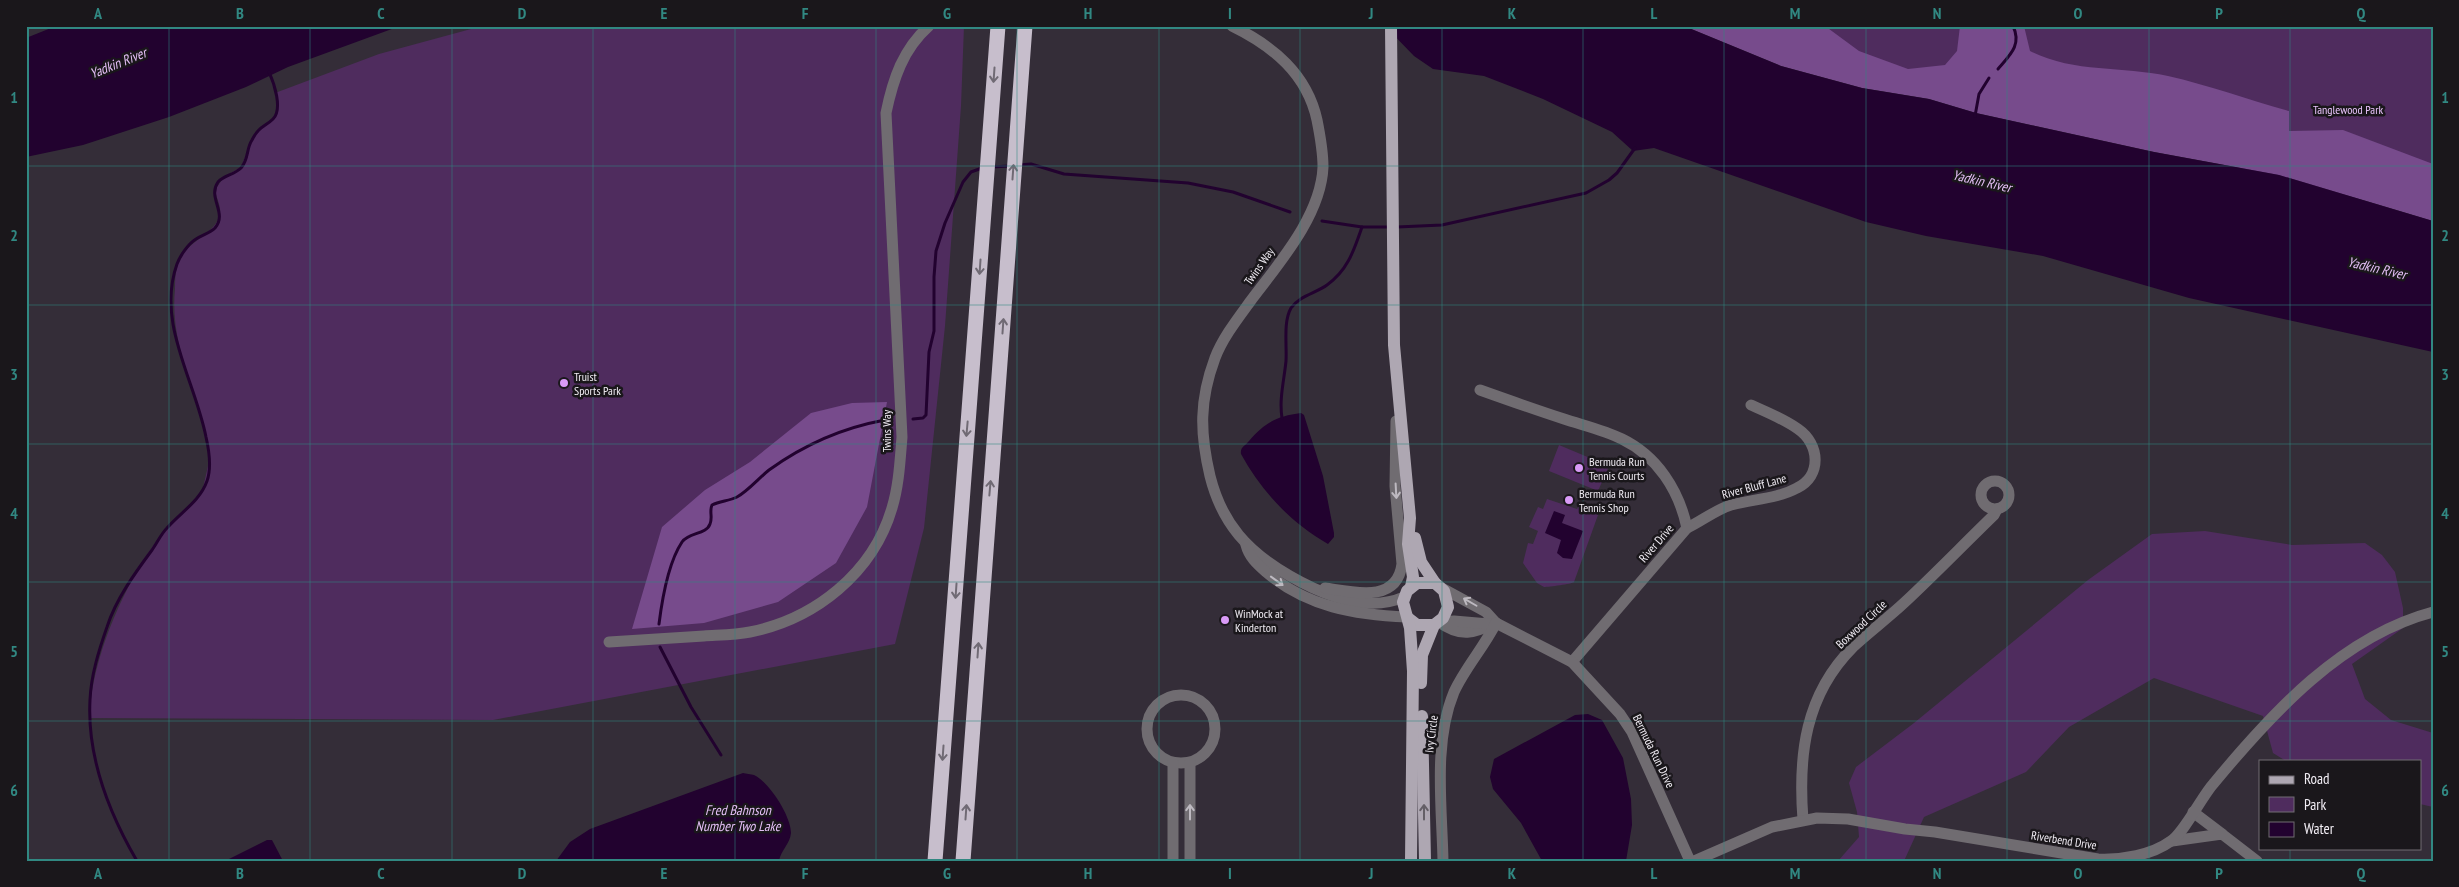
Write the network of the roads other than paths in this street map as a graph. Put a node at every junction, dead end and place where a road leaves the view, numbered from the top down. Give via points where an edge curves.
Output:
1 (930, 26) edge
2 (998, 26) edge
3 (1025, 26) edge
4 (1232, 26) edge
5 (1391, 26) edge
6 (1397, 389) junction
7 (1480, 390) dead end
8 (1751, 405) dead end
9 (1997, 509) dead end
10 (1410, 518) junction
11 (1687, 528) junction
12 (1246, 545) junction
13 (1309, 585) junction
14 (1438, 585) junction
15 (1408, 592) junction
16 (2433, 612) edge
17 (1408, 618) junction
18 (1496, 623) junction
19 (1437, 624) junction
20 (609, 642) dead end
21 (1572, 662) junction
22 (1190, 762) junction
23 (1173, 763) junction
24 (2194, 812) junction
25 (1802, 820) junction
26 (2222, 834) junction
27 (2172, 841) junction
28 (935, 861) edge
29 (963, 861) edge
30 (1174, 861) edge
31 (1190, 861) edge
32 (1411, 861) edge
33 (1425, 861) edge
34 (1443, 861) edge
35 (1690, 861) edge
36 (1694, 861) edge
37 (2257, 861) edge

1 - 20 street, Twins Way via 917,38 901,63 886,113 902,436 892,509 879,539 858,570 829,598 794,619 749,633
2 -> 28 highway
29 -> 3 highway
4 - 12 street, Twins Way via 1275,50 1298,76 1314,105 1323,167 1317,196 1308,217 1237,320 1216,357 1204,395 1202,443 1214,492 1233,530
5 - 6 main road
6 - 10 main road
6 -> 13 street, Twins Way via 1395,486 1402,564 1399,577 1388,589 1370,593
7 - 11 street, River Drive via 1621,438 1645,454 1675,492
8 - 11 street, River Bluff Lane via 1804,434 1816,462 1813,474 1803,485 1791,491 1730,506
9 - 25 street, Boxwood Circle via 1917,591 1853,648 1826,682 1810,719 1803,746
10 - 14 main road via 1421,562
10 - 15 main road via 1408,544 1413,577
11 - 21 street, River Drive
12 - 13 street, Twins Way
12 -> 17 street, Twins Way via 1248,555 1262,568 1306,598 1360,614
13 - 15 street, Twins Way via 1330,596 1355,601 1385,602
14 - 15 main road via 1423,582
18 -> 14 street, Bermuda Run Drive via 1486,612
14 - 19 main road via 1448,602 1446,613
15 - 17 main road via 1403,608
16 - 24 street, Riverbend Drive via 2380,632 2327,669 2247,743
17 - 19 main road via 1417,625
17 - 32 main road via 1414,720
18 - 19 street, Bermuda Run Drive
18 - 21 street, Bermuda Run Drive
18 - 34 street, Ivy Circle via 1455,690 1446,714 1442,755
33 -> 19 main road via 1421,674 1425,644
21 - 35 street, Bermuda Run Drive via 1620,714 1632,732
22 - 23 street
22 - 23 street via 1210,748 1215,724 1203,703 1180,694 1158,704 1146,726 1152,749
31 -> 22 street
23 - 30 street
24 - 26 street
24 - 27 street, Riverbend Drive
25 - 27 street, Riverbend Drive via 1848,819 2098,859 2124,858
25 - 36 street, Riverbend Drive via 1772,827
26 - 27 street
26 - 37 street

